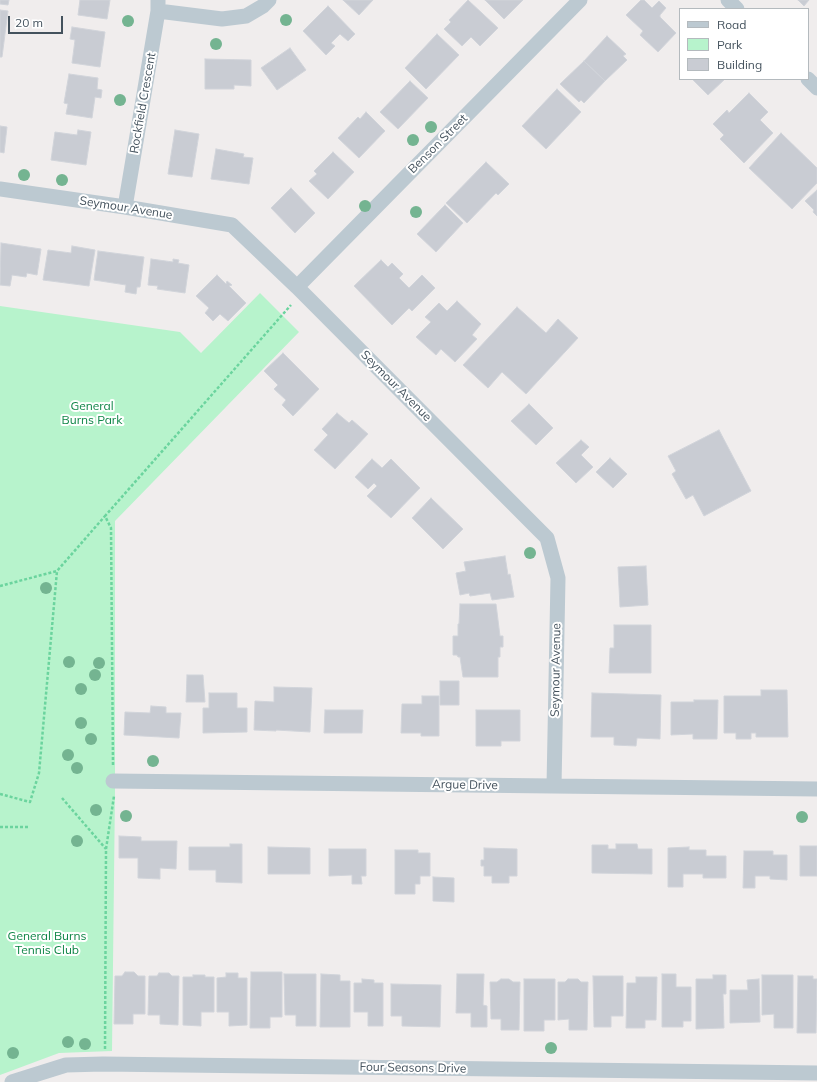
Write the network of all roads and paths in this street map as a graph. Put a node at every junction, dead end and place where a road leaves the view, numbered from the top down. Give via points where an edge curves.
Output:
1 (269, 0) edge
2 (580, 0) edge
3 (728, 0) edge
4 (158, 6) edge
5 (736, 8) edge
6 (809, 80) edge
7 (817, 88) edge
8 (0, 189) edge
9 (125, 207) junction
10 (297, 287) junction
11 (104, 516) junction
12 (57, 571) junction
13 (0, 586) edge
14 (113, 781) junction
15 (554, 786) junction
16 (817, 789) edge
17 (0, 794) edge
18 (62, 798) dead end
19 (0, 827) edge
20 (29, 827) dead end
21 (106, 849) junction
22 (105, 1064) junction
23 (817, 1073) edge
24 (12, 1082) edge

1 - 4 street via 246,16 222,19
2 - 10 street, Benson Street
3 - 5 street
4 - 9 street, Rockfield Crescent
6 - 7 street
8 - 9 street, Seymour Avenue
9 - 10 street, Seymour Avenue via 232,225
10 - 11 path via 291,305
10 - 15 street, Seymour Avenue via 547,538 558,578
11 - 12 path
11 - 14 path via 111,528
12 - 13 path
12 - 17 path via 39,774 30,802
14 - 15 street, Argue Drive
14 - 21 path via 114,801
15 - 16 street, Argue Drive
18 - 21 path
19 - 20 path
21 - 22 path
22 - 23 street, Four Seasons Drive
22 - 24 street, Four Seasons Drive via 66,1065

